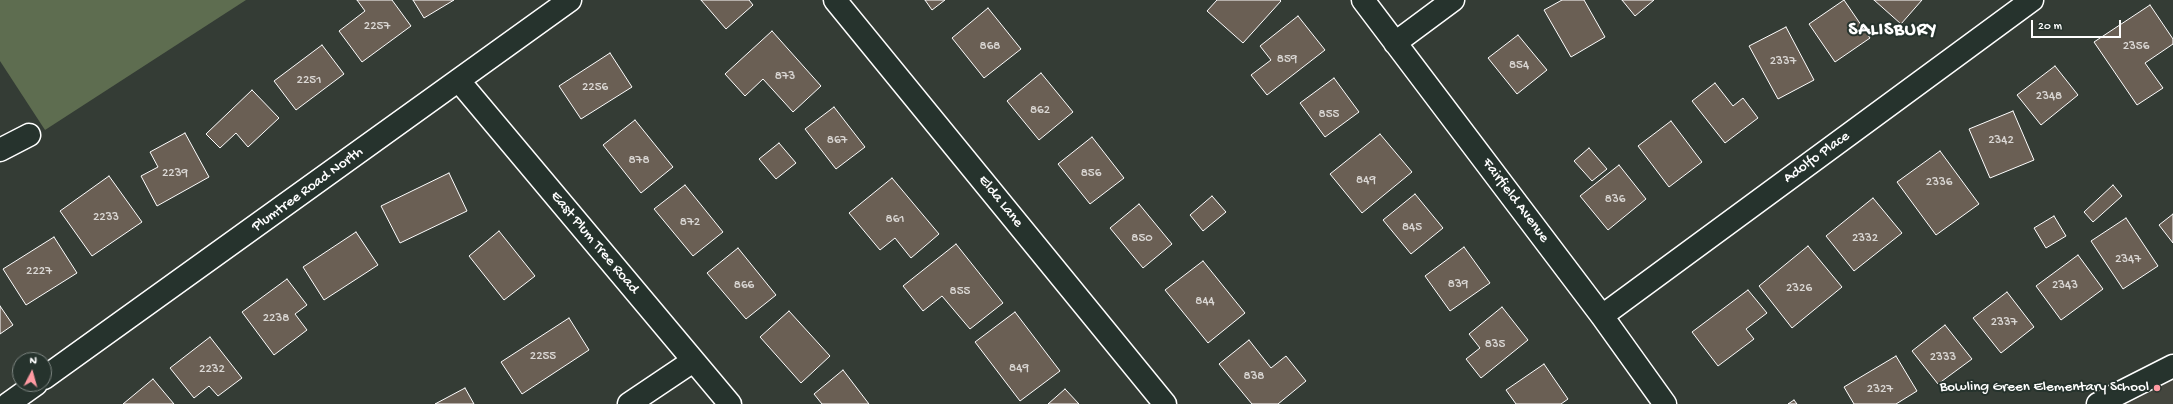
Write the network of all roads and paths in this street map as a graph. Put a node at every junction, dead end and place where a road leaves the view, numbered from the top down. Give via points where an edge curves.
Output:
1 (570, 0) edge
2 (835, 0) edge
3 (1363, 0) edge
4 (1453, 0) edge
5 (2032, 0) edge
6 (1395, 43) junction
7 (459, 81) junction
8 (29, 135) dead end
9 (0, 150) edge
10 (1602, 316) junction
11 (693, 361) junction
12 (2173, 366) edge
13 (52, 372) edge
14 (25, 392) edge
15 (8, 404) edge
16 (629, 404) edge
17 (730, 404) edge
18 (1164, 404) edge
19 (1665, 404) edge
20 (2098, 404) edge

1 - 7 street, Plumtree Road North
2 - 18 street, Elda Lane
3 - 6 street, Fairfield Avenue
4 - 6 street
5 - 10 street, Adolfo Place
6 - 10 street, Fairfield Avenue
7 - 11 street, East Plum Tree Road
7 - 13 street, Plumtree Road North
8 - 9 street
10 - 19 street, Fairfield Avenue
11 - 16 street
11 - 17 street, East Plum Tree Road
12 - 20 street
14 - 15 street

